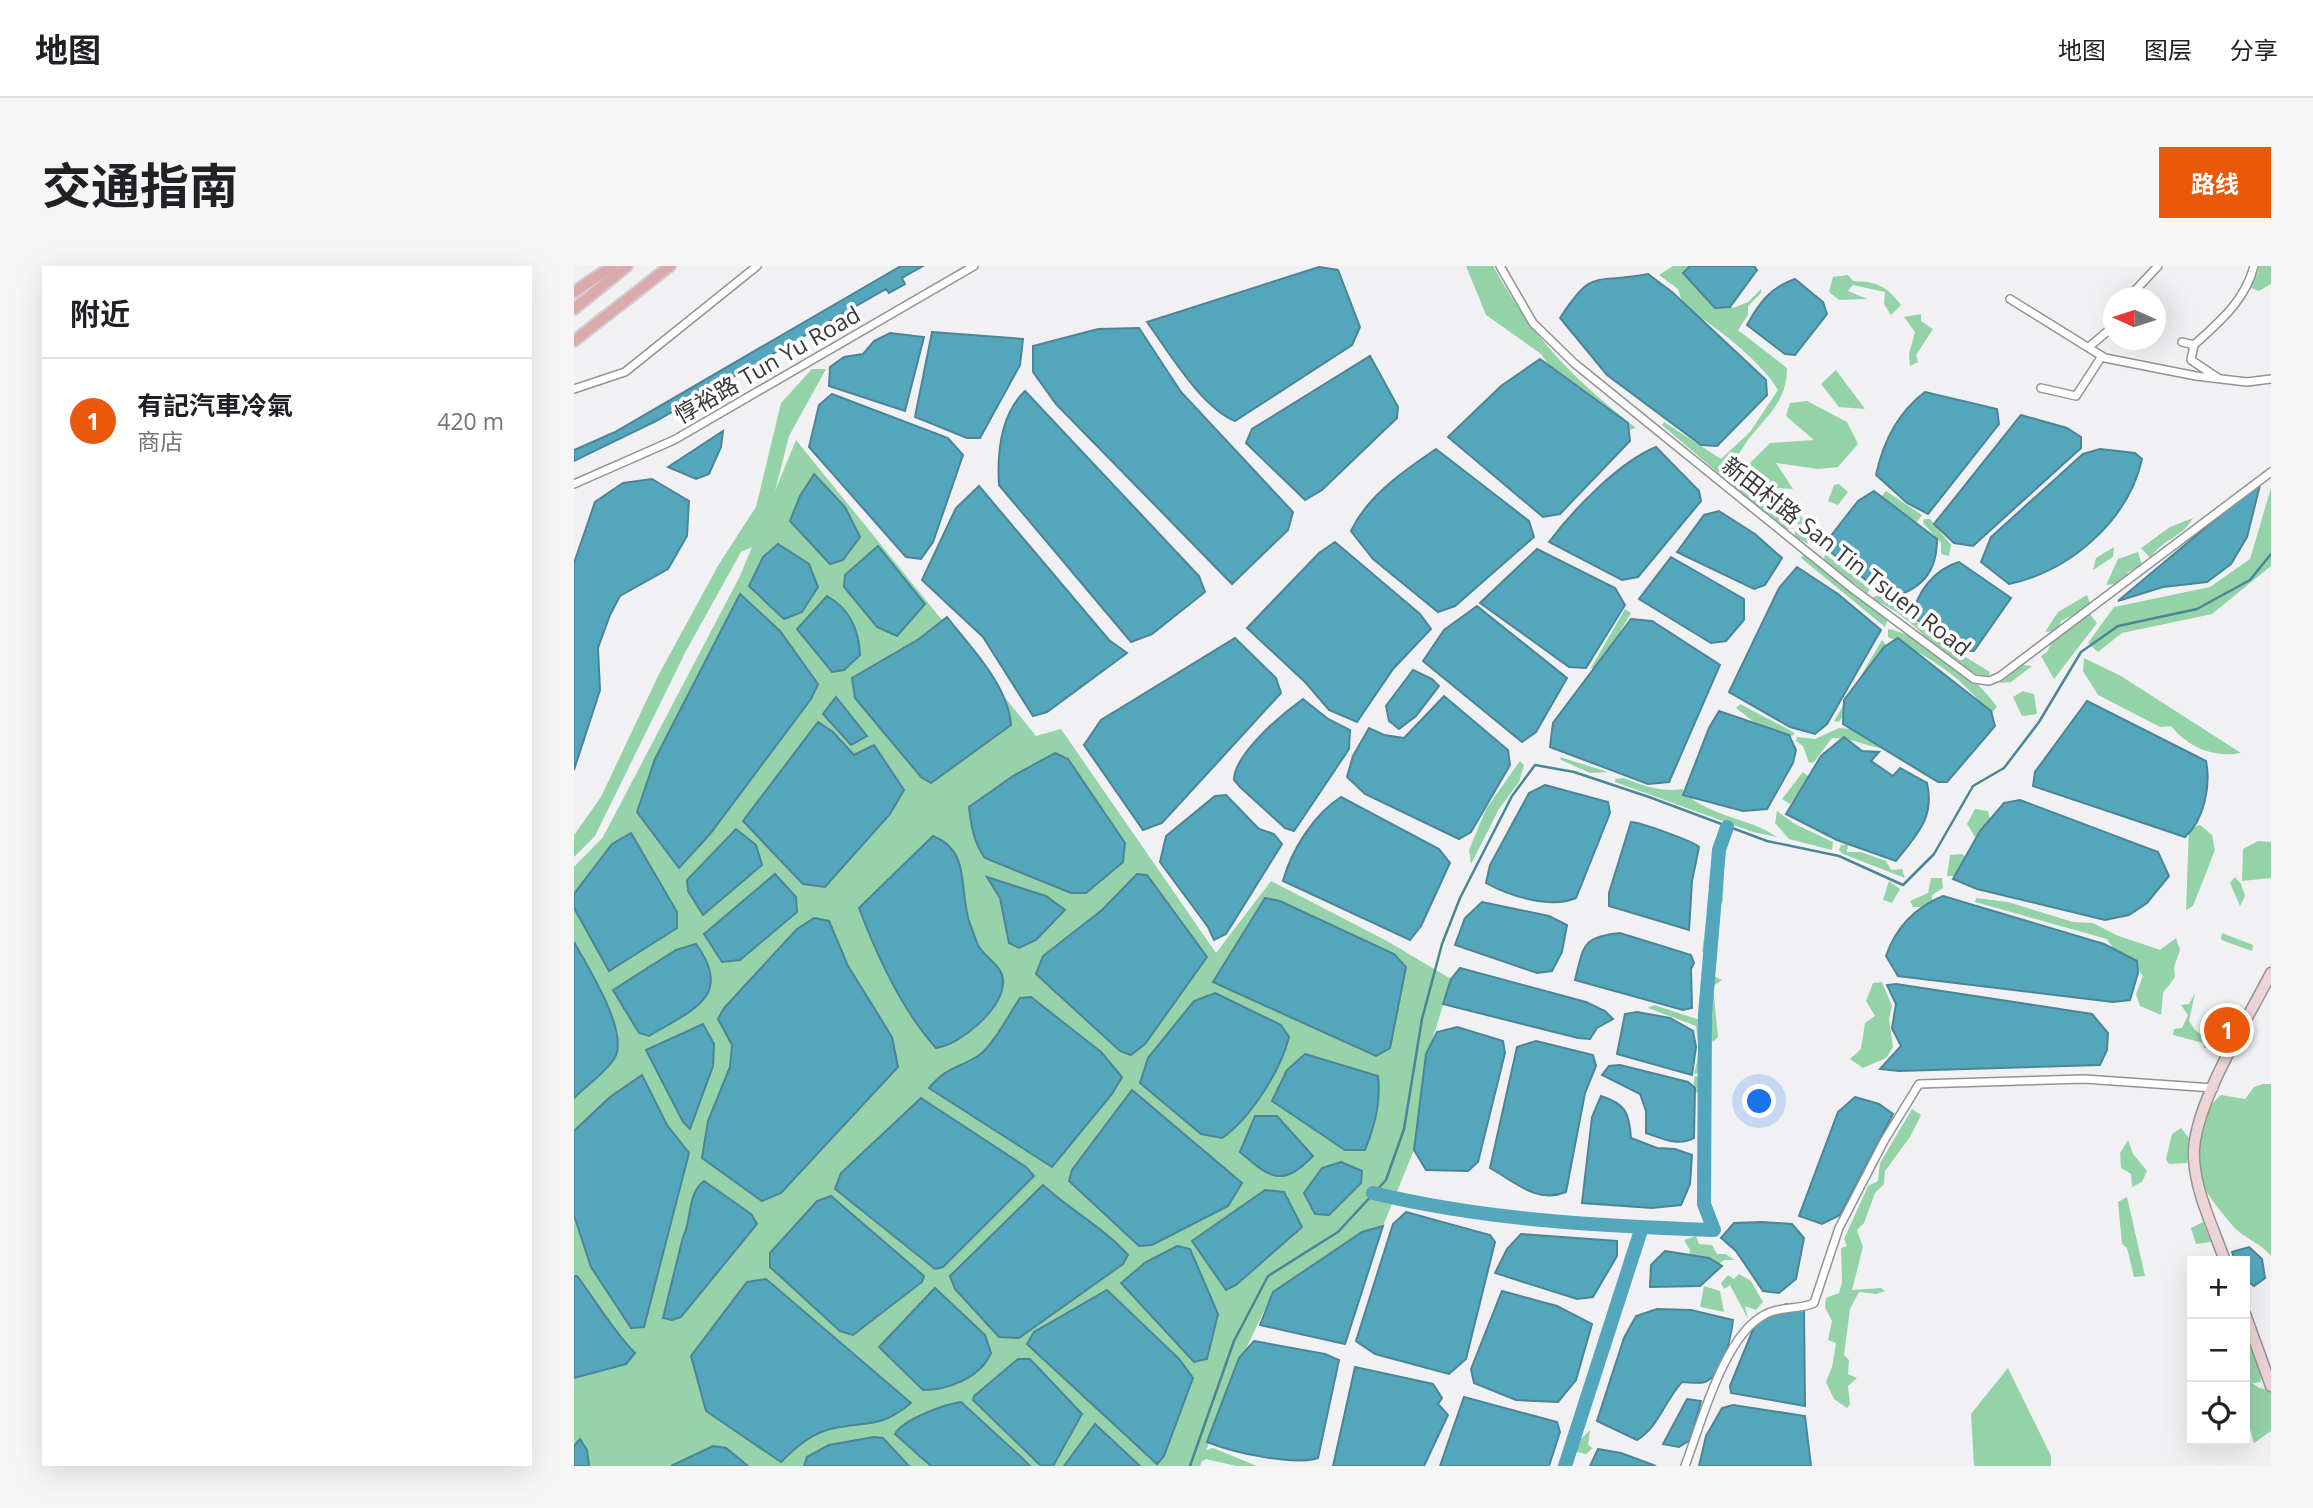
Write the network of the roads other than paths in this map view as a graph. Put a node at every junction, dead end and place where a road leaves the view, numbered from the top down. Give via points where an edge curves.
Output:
1 (611, 266) edge
2 (627, 266) edge
3 (670, 266) edge
4 (757, 266) edge
5 (974, 266) edge
6 (1500, 266) edge
7 (2158, 266) edge
8 (2254, 266) edge
9 (2138, 287) edge
10 (574, 292) edge
11 (2010, 299) dead end
12 (574, 309) edge
13 (2103, 335) edge
14 (574, 341) edge
15 (2182, 342) dead end
16 (2194, 345) junction
17 (2090, 346) junction
18 (2102, 356) junction
19 (2219, 379) junction
20 (2271, 379) edge
21 (2041, 388) dead end
22 (574, 389) edge
23 (2271, 472) edge
24 (574, 484) edge
25 (2271, 974) edge
26 (2214, 1088) junction
27 (2223, 1256) edge
28 (2247, 1319) edge
29 (2271, 1386) edge
30 (1685, 1466) edge

1 - 10 main road
2 - 12 main road
3 - 14 main road
4 - 22 street via 625,372
5 - 24 street, 惇裕路 Tun Yu Road via 674,440
6 - 23 street, 新田村路 San Tin Tsuen Road via 1533,323 1574,363 1853,589 1981,681 1999,677
7 - 9 street
8 - 16 street via 2238,303
11 - 17 street
13 - 17 street
15 - 16 street
16 - 19 street via 2191,360
17 - 18 street
18 - 19 street
18 - 21 street via 2076,396
19 - 20 street
25 - 26 main road
26 - 27 main road via 2196,1128 2193,1157 2199,1190
26 - 30 street via 2084,1079 1919,1084 1839,1228 1815,1300 1810,1305 1780,1308 1748,1326 1732,1349
28 - 29 main road

